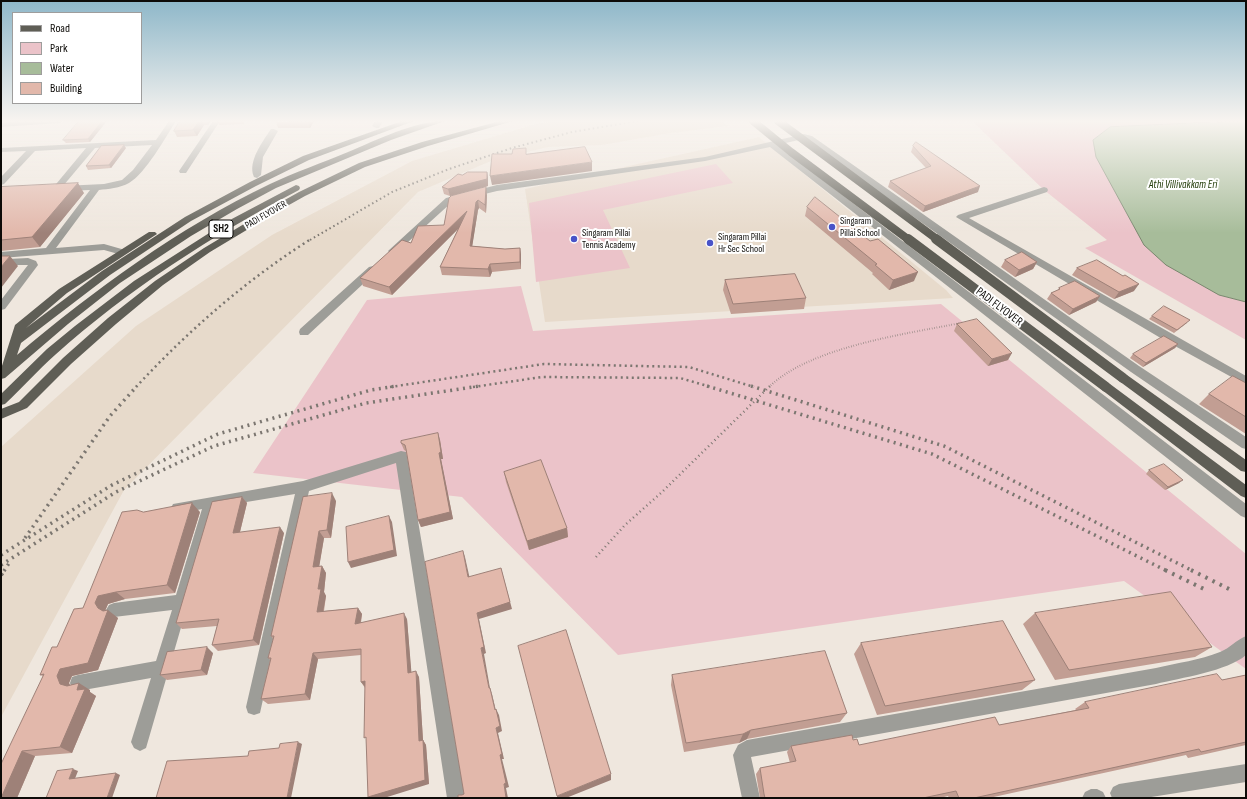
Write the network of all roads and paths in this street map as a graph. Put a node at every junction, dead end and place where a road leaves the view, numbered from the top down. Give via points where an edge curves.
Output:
1 (23, 158) edge
2 (81, 158) edge
3 (146, 158) edge
4 (192, 158) edge
5 (259, 158) edge
6 (294, 158) edge
7 (305, 158) edge
8 (339, 158) edge
9 (364, 158) edge
10 (382, 158) edge
11 (711, 158) edge
12 (789, 158) edge
13 (799, 158) edge
14 (828, 158) edge
15 (838, 158) edge
16 (183, 171) dead end
17 (257, 175) junction
18 (1, 182) edge
19 (97, 186) junction
20 (1044, 190) dead end
21 (49, 251) junction
22 (122, 252) junction
23 (1, 255) edge
24 (1, 262) edge
25 (1, 307) edge
26 (963, 322) edge
27 (304, 332) dead end
28 (16, 341) junction
29 (3, 373) edge
30 (1246, 381) edge
31 (1, 401) edge
32 (1, 414) edge
33 (1246, 444) edge
34 (1246, 467) edge
35 (303, 488) junction
36 (1246, 492) edge
37 (211, 502) junction
38 (166, 510) edge
39 (1246, 512) edge
40 (596, 557) dead end
41 (182, 601) junction
42 (114, 610) dead end
43 (1246, 644) edge
44 (162, 668) junction
45 (78, 683) edge
46 (254, 707) dead end
47 (140, 742) dead end
48 (1246, 773) edge
49 (456, 798) edge
50 (752, 798) edge
51 (1091, 798) edge
52 (1096, 798) edge
53 (1122, 798) edge

1 - 18 street
2 - 19 street via 52,189
3 - 19 street via 125,182 114,186
4 - 16 street
5 - 17 street
6 - 17 main road
7 - 28 main road via 188,219 106,273
8 - 29 main road, SH2 via 272,186 188,234 116,281
9 - 31 main road, SH2 via 261,206 201,240 100,311 50,353
10 - 32 main road, PADI FLYOVER via 362,165 302,194 207,250 112,321 23,404
11 - 27 street via 497,188 449,200
12 - 39 street
13 - 36 main road, PADI FLYOVER, bridge
14 - 34 main road, PADI FLYOVER, bridge
15 - 33 street
17 - 22 main road via 197,206
19 - 21 street
20 - 30 street via 961,216
21 - 22 street via 104,247
21 - 23 street
22 - 28 main road via 63,291 24,323 19,328
24 - 25 street via 33,263
26 - 40 path via 879,339 833,352 776,380 625,525
28 - 29 main road
35 - 37 street
35 - 46 street
35 - 49 street via 402,456
37 - 38 street
37 - 41 street
41 - 42 street
41 - 44 street
43 - 50 street via 1236,653 1217,661 1156,676 747,749 742,755
44 - 45 street
44 - 47 street
48 - 53 street via 1119,793
51 - 52 street

